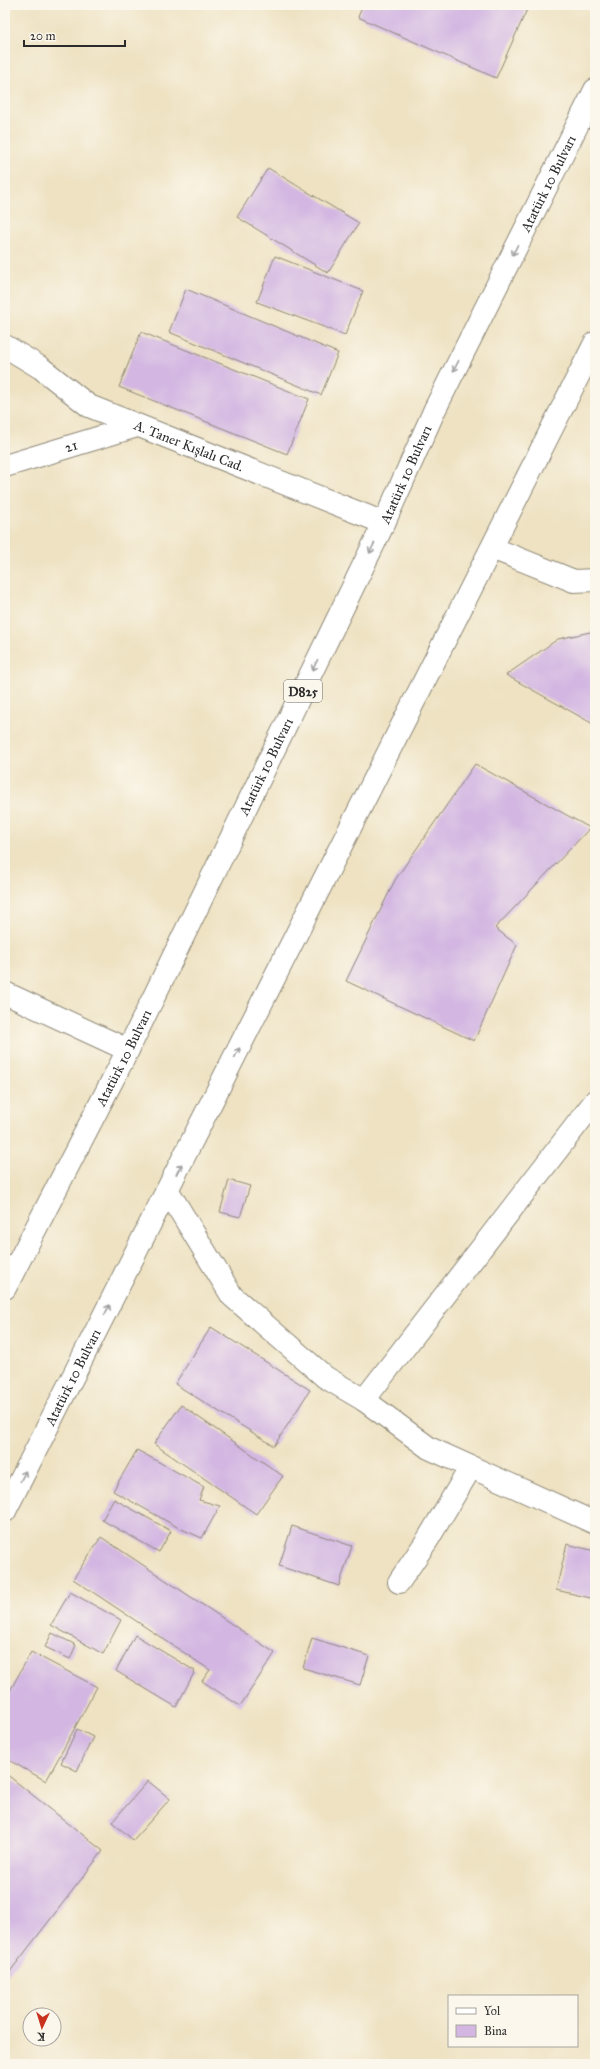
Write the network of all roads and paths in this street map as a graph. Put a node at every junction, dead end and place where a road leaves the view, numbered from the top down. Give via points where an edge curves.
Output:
1 (595, 90) edge
2 (595, 343) edge
3 (5, 346) edge
4 (137, 426) junction
5 (5, 466) edge
6 (384, 523) junction
7 (492, 548) junction
8 (595, 580) edge
9 (5, 992) edge
10 (128, 1050) junction
11 (595, 1101) edge
12 (168, 1191) junction
13 (5, 1288) edge
14 (364, 1400) junction
15 (471, 1467) junction
16 (5, 1511) edge
17 (595, 1523) edge
18 (399, 1582) dead end

1 -> 6 main road, Atatürk 10 Bulvarı / D825 via 435,409
2 - 7 main road, Atatürk 10 Bulvarı
3 - 4 main road, A. Taner Kışlalı Cad. via 41,368 89,406
4 - 5 main road, 21
4 - 6 main road, A. Taner Kışlalı Cad.
6 -> 10 main road, Atatürk 10 Bulvarı / D825
7 - 8 main road via 574,581
12 -> 7 main road, Atatürk 10 Bulvarı
9 - 10 main road
10 - 13 main road, Atatürk 10 Bulvarı / D825
11 - 14 main road
12 - 14 main road via 232,1296 325,1377
16 -> 12 main road, Atatürk 10 Bulvarı
14 - 15 main road via 429,1448
15 - 17 main road
15 - 18 main road

